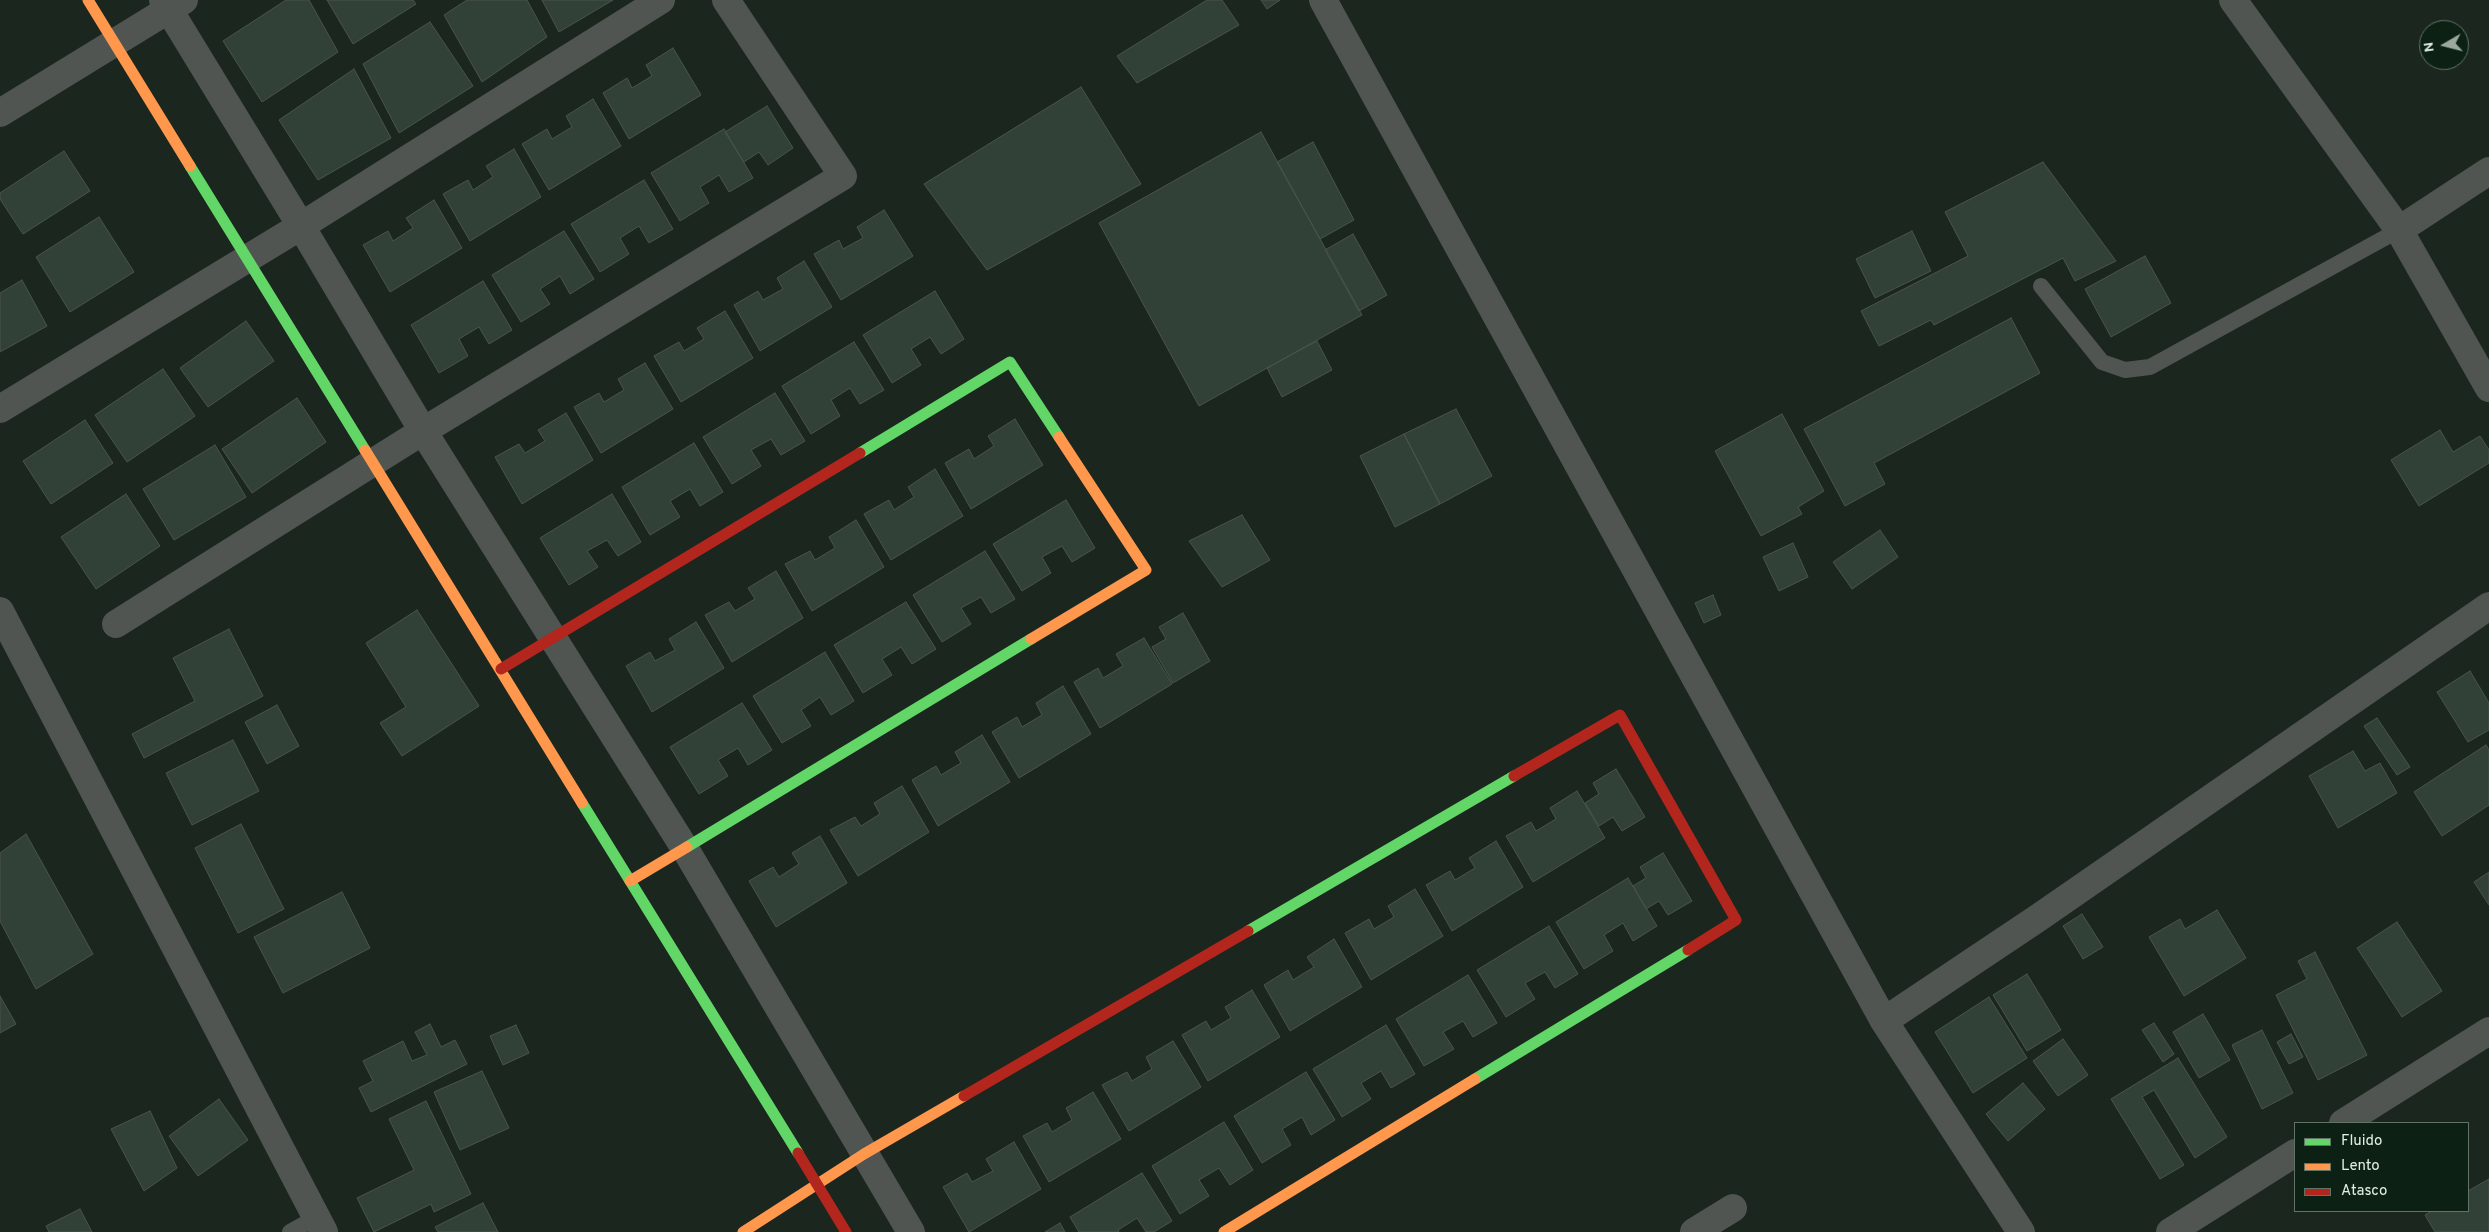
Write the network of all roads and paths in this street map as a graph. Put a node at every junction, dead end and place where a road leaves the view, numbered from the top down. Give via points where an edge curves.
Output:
1 (88, 0) edge
2 (661, 0) edge
3 (726, 0) edge
4 (1323, 0) edge
5 (2234, 0) edge
6 (172, 3) edge
7 (114, 42) junction
8 (0, 113) edge
9 (2489, 171) edge
10 (302, 226) junction
11 (2399, 230) junction
12 (246, 259) junction
13 (2041, 286) dead end
14 (2489, 388) edge
15 (0, 409) edge
16 (423, 431) junction
17 (374, 463) junction
18 (2489, 606) edge
19 (0, 611) edge
20 (116, 624) dead end
21 (552, 638) junction
22 (501, 669) junction
23 (684, 847) junction
24 (630, 881) junction
25 (1884, 1021) junction
26 (2489, 1031) edge
27 (2345, 1122) edge
28 (864, 1154) junction
29 (2294, 1154) edge
30 (817, 1184) junction
31 (1733, 1208) dead end
32 (320, 1225) edge
33 (290, 1232) edge
34 (743, 1232) edge
35 (846, 1232) edge
36 (911, 1232) edge
37 (1224, 1232) edge
38 (1694, 1232) edge
39 (2022, 1232) edge
40 (2170, 1232) edge

1 - 7 street
2 - 10 street
3 - 16 street via 843,176
4 - 25 street
5 - 11 street
6 - 7 street
6 - 10 street
7 - 8 street
7 - 12 street
9 - 11 street
10 - 12 street
10 - 16 street
11 - 13 lane via 2150,367 2125,370 2102,362
11 - 14 street
12 - 15 street
12 - 17 street
16 - 17 street
16 - 21 street
17 - 20 street
17 - 22 street
18 - 25 street
19 - 32 street
21 - 22 street
21 - 23 street
21 - 23 street via 1010,362 1146,570
22 - 24 street
23 - 24 street
23 - 28 street
24 - 30 street
25 - 39 street
26 - 27 street
28 - 30 street
28 - 36 street
28 - 37 street via 1620,715 1736,920
29 - 40 street
30 - 34 street
30 - 35 street
31 - 38 street
32 - 33 lane

